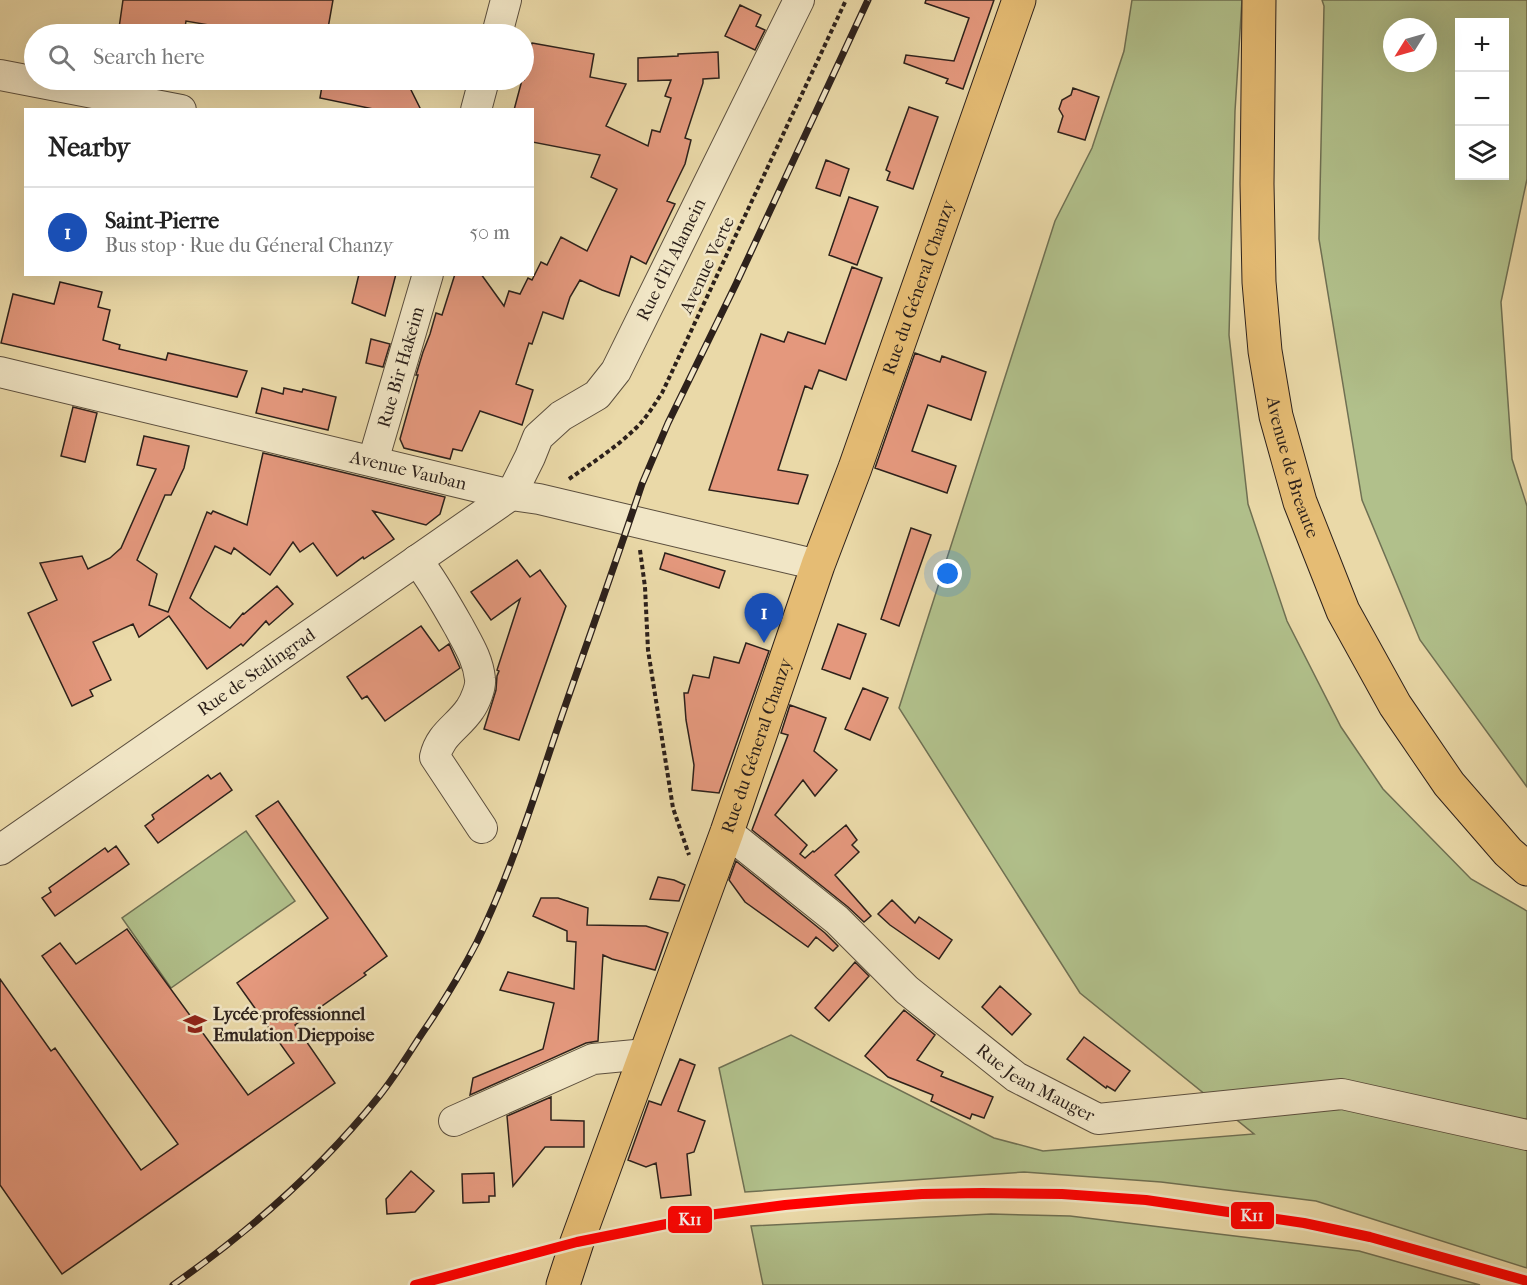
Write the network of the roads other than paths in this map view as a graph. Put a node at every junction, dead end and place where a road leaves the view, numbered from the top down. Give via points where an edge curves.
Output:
1 (506, 0) edge
2 (799, 0) edge
3 (1018, 0) edge
4 (1259, 0) edge
5 (1277, 0) edge
6 (500, 24) edge
7 (0, 75) edge
8 (24, 80) edge
9 (78, 90) edge
10 (481, 90) edge
11 (171, 108) edge
12 (477, 108) edge
13 (427, 276) edge
14 (0, 372) edge
15 (373, 461) junction
16 (525, 497) junction
17 (417, 560) junction
18 (818, 565) junction
19 (482, 828) dead end
20 (727, 832) junction
21 (1527, 842) edge
22 (0, 850) edge
23 (1527, 869) edge
24 (646, 1054) junction
25 (454, 1121) dead end
26 (1527, 1135) edge
27 (563, 1285) edge

1 - 6 street
2 - 16 street, Rue d'El Alamein via 616,372 597,395 561,416 538,437 530,457
3 - 18 main road, Rue du Géneral Chanzy
4 - 23 main road, Avenue de Breaute via 1259,282 1276,416 1300,502 1343,611 1395,705 1449,784
5 - 21 main road, Avenue de Breaute via 1274,236 1283,350 1296,429 1318,507 1360,605 1412,700 1470,781
7 - 8 street
9 - 11 street
10 - 12 street
13 - 15 street, Rue Bir Hakeim
14 - 15 street, Avenue Vauban
15 - 16 street, Avenue Vauban
16 - 17 street, Rue de Stalingrad
16 - 18 street, Avenue Vauban
17 - 19 street via 477,660 481,681 472,707 443,736 435,757
17 - 22 street, Rue de Stalingrad
18 - 20 main road, Rue du Géneral Chanzy
20 - 24 main road, Rue du Géneral Chanzy
20 - 26 street, Rue Jean Mauger via 837,920 907,990 1016,1077 1098,1119 1341,1094
24 - 25 street via 593,1059
24 - 27 main road, Rue du Géneral Chanzy

